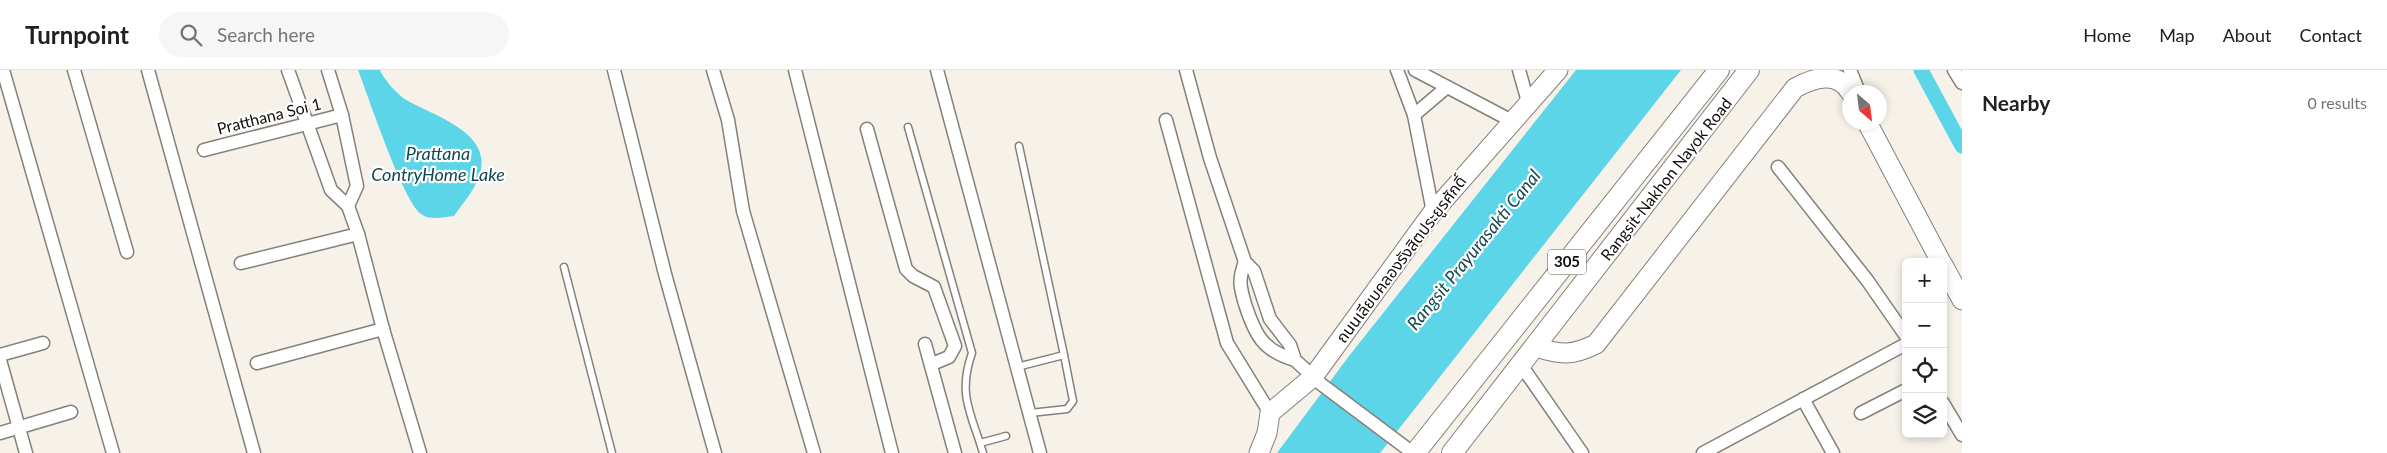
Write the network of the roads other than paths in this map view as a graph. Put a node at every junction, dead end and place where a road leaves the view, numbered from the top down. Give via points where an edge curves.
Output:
1 (3, 70) edge
2 (74, 70) edge
3 (148, 70) edge
4 (288, 70) edge
5 (328, 70) edge
6 (614, 70) edge
7 (713, 70) edge
8 (795, 70) edge
9 (936, 70) edge
10 (1186, 70) edge
11 (1397, 70) edge
12 (1415, 70) edge
13 (1519, 70) edge
14 (1558, 70) edge
15 (1719, 70) edge
16 (1749, 70) edge
17 (1850, 70) edge
18 (1954, 70) edge
19 (1804, 77) edge
20 (1962, 83) edge
21 (1844, 85) edge
22 (1856, 85) edge
23 (1447, 87) junction
24 (1528, 102) junction
25 (342, 115) junction
26 (1414, 115) junction
27 (1166, 120) dead end
28 (1512, 121) junction
29 (308, 123) junction
30 (908, 127) dead end
31 (866, 129) dead end
32 (1870, 130) edge
33 (1019, 146) dead end
34 (204, 150) dead end
35 (1778, 167) dead end
36 (348, 206) junction
37 (1433, 212) junction
38 (358, 234) junction
39 (127, 252) dead end
40 (1939, 258) edge
41 (1245, 262) junction
42 (240, 263) dead end
43 (564, 267) dead end
44 (1947, 272) edge
45 (1962, 300) edge
46 (383, 329) junction
47 (1902, 330) edge
48 (43, 343) dead end
49 (925, 344) dead end
50 (1902, 346) edge
51 (1536, 347) junction
52 (0, 355) edge
53 (1064, 355) junction
54 (0, 360) edge
55 (1295, 360) junction
56 (257, 363) dead end
57 (932, 364) junction
58 (1521, 365) junction
59 (1017, 367) junction
60 (1317, 381) junction
61 (1902, 392) edge
62 (1803, 399) junction
63 (1947, 410) edge
64 (71, 412) dead end
65 (1030, 413) junction
66 (1270, 413) junction
67 (1861, 414) dead end
68 (18, 427) junction
69 (0, 433) edge
70 (1962, 434) edge
71 (1006, 436) dead end
72 (980, 443) junction
73 (1410, 451) edge
74 (26, 453) edge
75 (114, 453) edge
76 (254, 453) edge
77 (420, 453) edge
78 (612, 453) edge
79 (715, 453) edge
80 (814, 453) edge
81 (892, 453) edge
82 (955, 453) edge
83 (983, 453) edge
84 (1040, 453) edge
85 (1259, 453) edge
86 (1452, 453) edge
87 (1582, 453) edge
88 (1703, 453) edge
89 (1833, 453) edge

1 - 75 street
2 - 39 street
3 - 76 street
4 - 29 street
5 - 25 street
6 - 79 street via 665,274
7 - 80 street via 728,120 743,211
8 - 81 street
9 - 59 street
10 - 41 street via 1210,158
11 - 26 street
12 - 23 street
13 - 24 street
14 - 24 main road, ถนนเลียบคลองรังสิตประยูรศักดิ์
15 - 73 main road, Rangsit-Nakhon Nayok Road / 305
16 - 51 main road, Rangsit-Nakhon Nayok Road / 305
17 - 22 street
18 - 20 street
19 - 21 main road via 1824,77
19 - 51 main road via 1596,344 1562,355
23 - 26 street
23 - 28 street
24 - 28 main road, ถนนเลียบคลองรังสิตประยูรศักดิ์
25 - 29 street, Pratthana Soi 1
25 - 36 street via 357,186
26 - 37 street
27 - 66 street via 1227,343
28 - 37 main road, ถนนเลียบคลองรังสิตประยูรศักดิ์
29 - 34 street, Pratthana Soi 1
29 - 36 street via 331,190
30 - 72 lane via 972,353 964,374 966,398
31 - 57 street via 906,269 934,287 955,346 949,357
32 - 40 main road
33 - 53 lane
35 - 47 street via 1867,280
36 - 38 street
37 - 60 main road, ถนนเลียบคลองรังสิตประยูรศักดิ์
38 - 42 street
38 - 46 street
41 - 55 street via 1254,271 1270,319 1290,345
41 - 55 street via 1239,276 1253,330 1278,355
43 - 78 lane
44 - 45 main road
46 - 56 street
46 - 77 street
48 - 52 street
49 - 57 street
50 - 62 street
51 - 58 main road, Rangsit-Nakhon Nayok Road / 305
53 - 59 lane
53 - 65 lane via 1074,402 1067,410
54 - 68 street
55 - 60 street
57 - 82 street
58 - 86 main road, Rangsit-Nakhon Nayok Road / 305
58 - 87 street
59 - 65 street
60 - 66 main road, ถนนเลียบคลองรังสิตประยูรศักดิ์
60 - 73 street
61 - 67 street
62 - 88 street
62 - 89 street
63 - 70 street
64 - 68 street
65 - 84 street
66 - 85 main road
68 - 69 street
68 - 74 street
71 - 72 lane
72 - 83 lane

